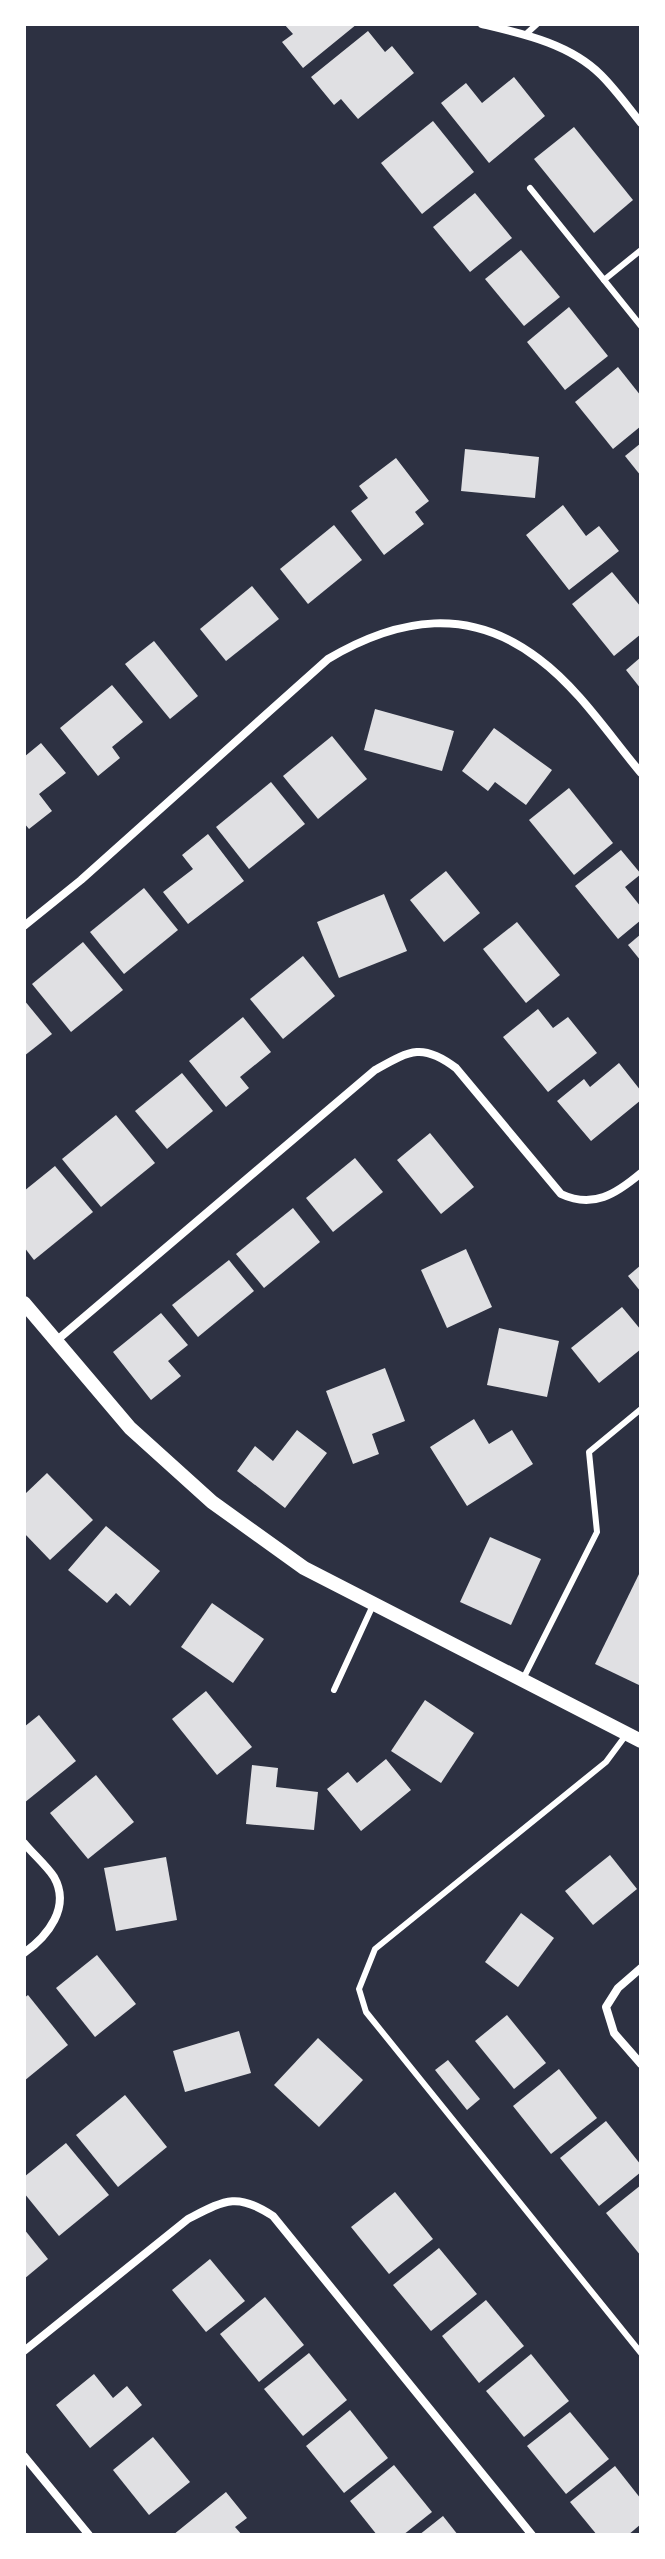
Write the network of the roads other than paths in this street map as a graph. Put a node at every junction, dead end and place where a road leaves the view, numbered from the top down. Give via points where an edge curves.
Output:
1 (482, 24) edge
2 (537, 24) edge
3 (525, 35) junction
4 (641, 123) edge
5 (530, 188) dead end
6 (641, 250) edge
7 (604, 280) junction
8 (641, 326) edge
9 (641, 773) edge
10 (24, 926) edge
11 (641, 1173) edge
12 (24, 1303) edge
13 (56, 1341) junction
14 (641, 1409) edge
15 (374, 1603) junction
16 (523, 1679) junction
17 (334, 1690) dead end
18 (627, 1734) junction
19 (641, 1741) edge
20 (24, 1843) edge
21 (24, 1953) edge
22 (641, 1968) edge
23 (641, 2064) edge
24 (24, 2351) edge
25 (641, 2353) edge
26 (24, 2456) edge
27 (89, 2535) edge
28 (532, 2535) edge

1 - 3 street
2 - 3 lane
3 - 4 street via 565,50 600,74
5 - 7 lane
6 - 7 lane
7 - 8 lane
9 - 10 street via 570,688 540,659 510,641 451,622 390,630 328,659
11 - 13 street via 603,1198 577,1202 561,1194 456,1068 439,1055 408,1052 375,1070
12 - 13 street
13 - 15 street via 130,1428 212,1502 304,1568
14 - 16 lane via 589,1452 597,1532
15 - 16 street
15 - 17 lane
16 - 18 street
18 - 19 street
18 - 25 lane via 606,1762 375,1949 359,1989 366,2012
20 - 21 street via 54,1878 61,1897 58,1914 40,1941
22 - 23 street via 606,2007 614,2033
24 - 28 street via 188,2219 238,2200 258,2206 273,2216
26 - 27 street

